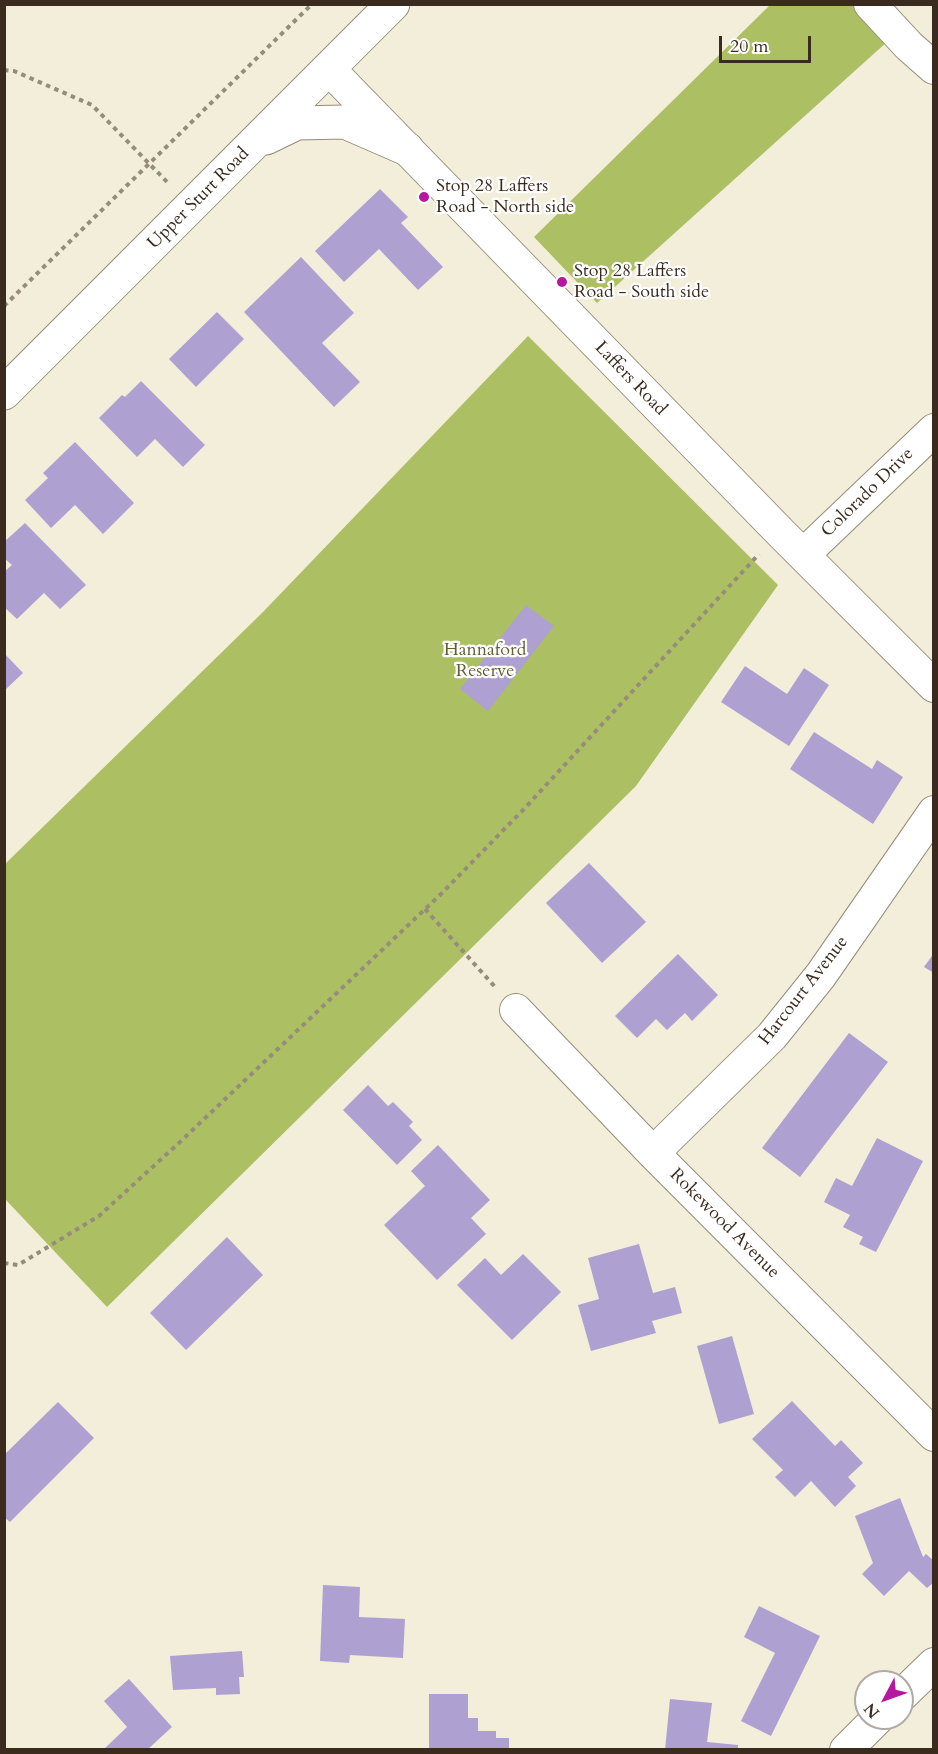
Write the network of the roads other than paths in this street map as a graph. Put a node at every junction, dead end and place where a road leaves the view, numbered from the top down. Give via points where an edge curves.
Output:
1 (393, 4) edge
2 (870, 4) edge
3 (933, 68) edge
4 (329, 69) junction
5 (256, 142) junction
6 (407, 149) junction
7 (4, 393) edge
8 (933, 430) edge
9 (803, 555) junction
10 (933, 686) edge
11 (933, 812) edge
12 (516, 1011) road end
13 (653, 1153) junction
14 (933, 1435) edge
15 (933, 1664) edge
16 (914, 1683) edge
17 (866, 1730) edge
18 (846, 1749) edge

1 - 4 main road, Upper Sturt Road
2 - 3 street
4 - 5 main road, Upper Sturt Road
4 - 6 street, Laffers Road
5 - 6 main road via 297,123 345,123
5 - 7 main road, Upper Sturt Road
6 - 9 street, Laffers Road
8 - 9 street, Colorado Drive
9 - 10 street, Laffers Road
11 - 13 street, Harcourt Avenue via 821,975 779,1027
12 - 13 street, Rokewood Avenue
13 - 14 street, Rokewood Avenue
15 - 16 street
17 - 18 street

